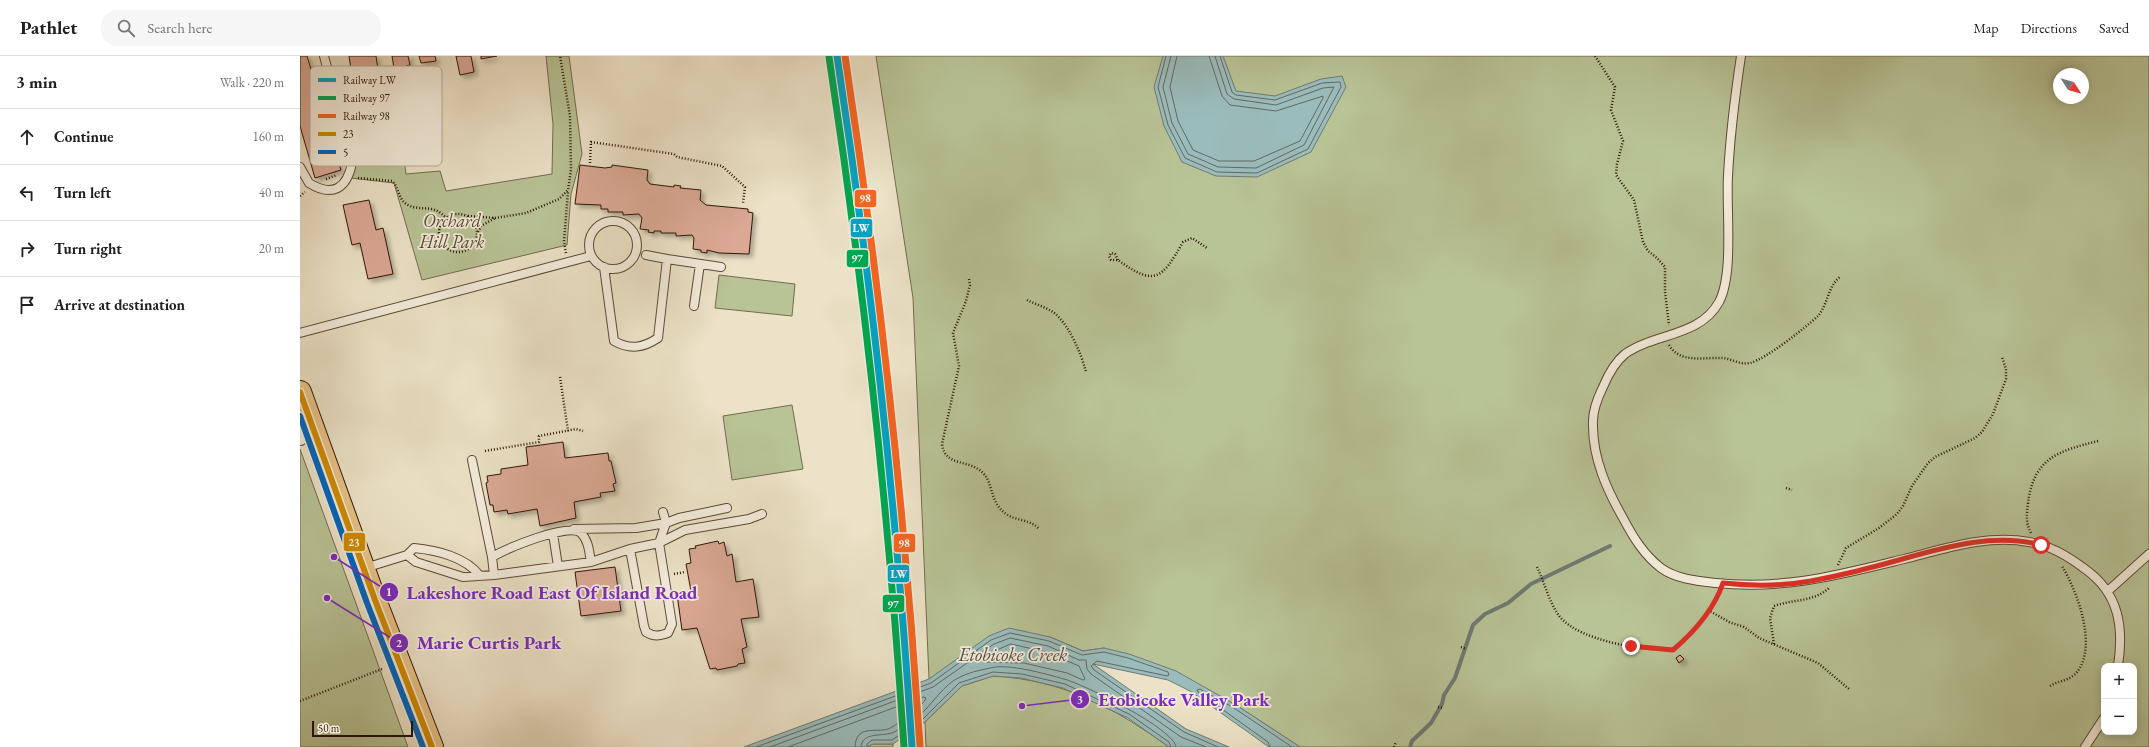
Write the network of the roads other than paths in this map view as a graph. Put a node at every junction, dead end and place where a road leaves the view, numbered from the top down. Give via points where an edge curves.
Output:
1 (324, 56) edge
2 (1741, 56) edge
3 (327, 66) edge
4 (351, 166) edge
5 (300, 167) edge
6 (646, 255) dead end
7 (592, 256) junction
8 (667, 259) junction
9 (700, 264) junction
10 (604, 267) junction
11 (721, 267) dead end
12 (694, 306) dead end
13 (300, 333) edge
14 (300, 392) edge
15 (307, 433) edge
16 (472, 460) dead end
17 (727, 508) dead end
18 (663, 512) dead end
19 (762, 514) dead end
20 (666, 523) junction
21 (573, 529) junction
22 (553, 534) junction
23 (659, 543) junction
24 (630, 549) junction
25 (408, 554) junction
26 (2149, 554) edge
27 (492, 557) junction
28 (591, 562) junction
29 (558, 566) junction
30 (364, 568) junction
31 (494, 575) junction
32 (480, 576) junction
33 (2108, 590) junction
34 (2118, 663) edge
35 (2101, 723) edge
36 (432, 747) edge
37 (2085, 747) edge

1 - 3 lane
2 - 33 lane via 1728,175 1728,271 1719,303 1709,316 1687,330 1625,354 1613,367 1594,411 1592,424 1595,451 1611,498 1637,543 1664,571 1686,579 1759,585 1810,581 1931,551 1981,541 2009,540 2041,545 2064,553
4 - 5 lane via 349,177 339,187 325,190 309,183
6 - 8 lane
7 - 10 lane
7 - 10 lane via 590,238 593,230 600,224 617,221 632,230 636,246 629,262 622,267
7 - 13 lane
8 - 9 lane
8 - 10 lane via 658,338 649,344 633,348 614,342
9 - 11 lane
9 - 12 lane
14 - 15 main road
15 - 30 main road
16 - 27 lane
17 - 20 lane
18 - 20 lane
19 - 23 lane via 749,519 685,530
20 - 21 lane via 636,528
20 - 23 lane
21 - 22 lane
21 - 28 lane via 580,532 588,543
22 - 27 lane via 526,541
22 - 29 lane
23 - 24 lane
23 - 24 lane via 672,619 668,632 660,636 652,636 646,632
24 - 28 lane
25 - 30 lane
25 - 32 lane via 416,562 463,577
25 - 32 lane via 414,548 432,549 473,566
26 - 33 lane
27 - 31 lane
28 - 29 lane
29 - 31 lane
30 - 36 main road
31 - 32 lane
33 - 34 lane via 2117,610 2120,633
35 - 37 lane

